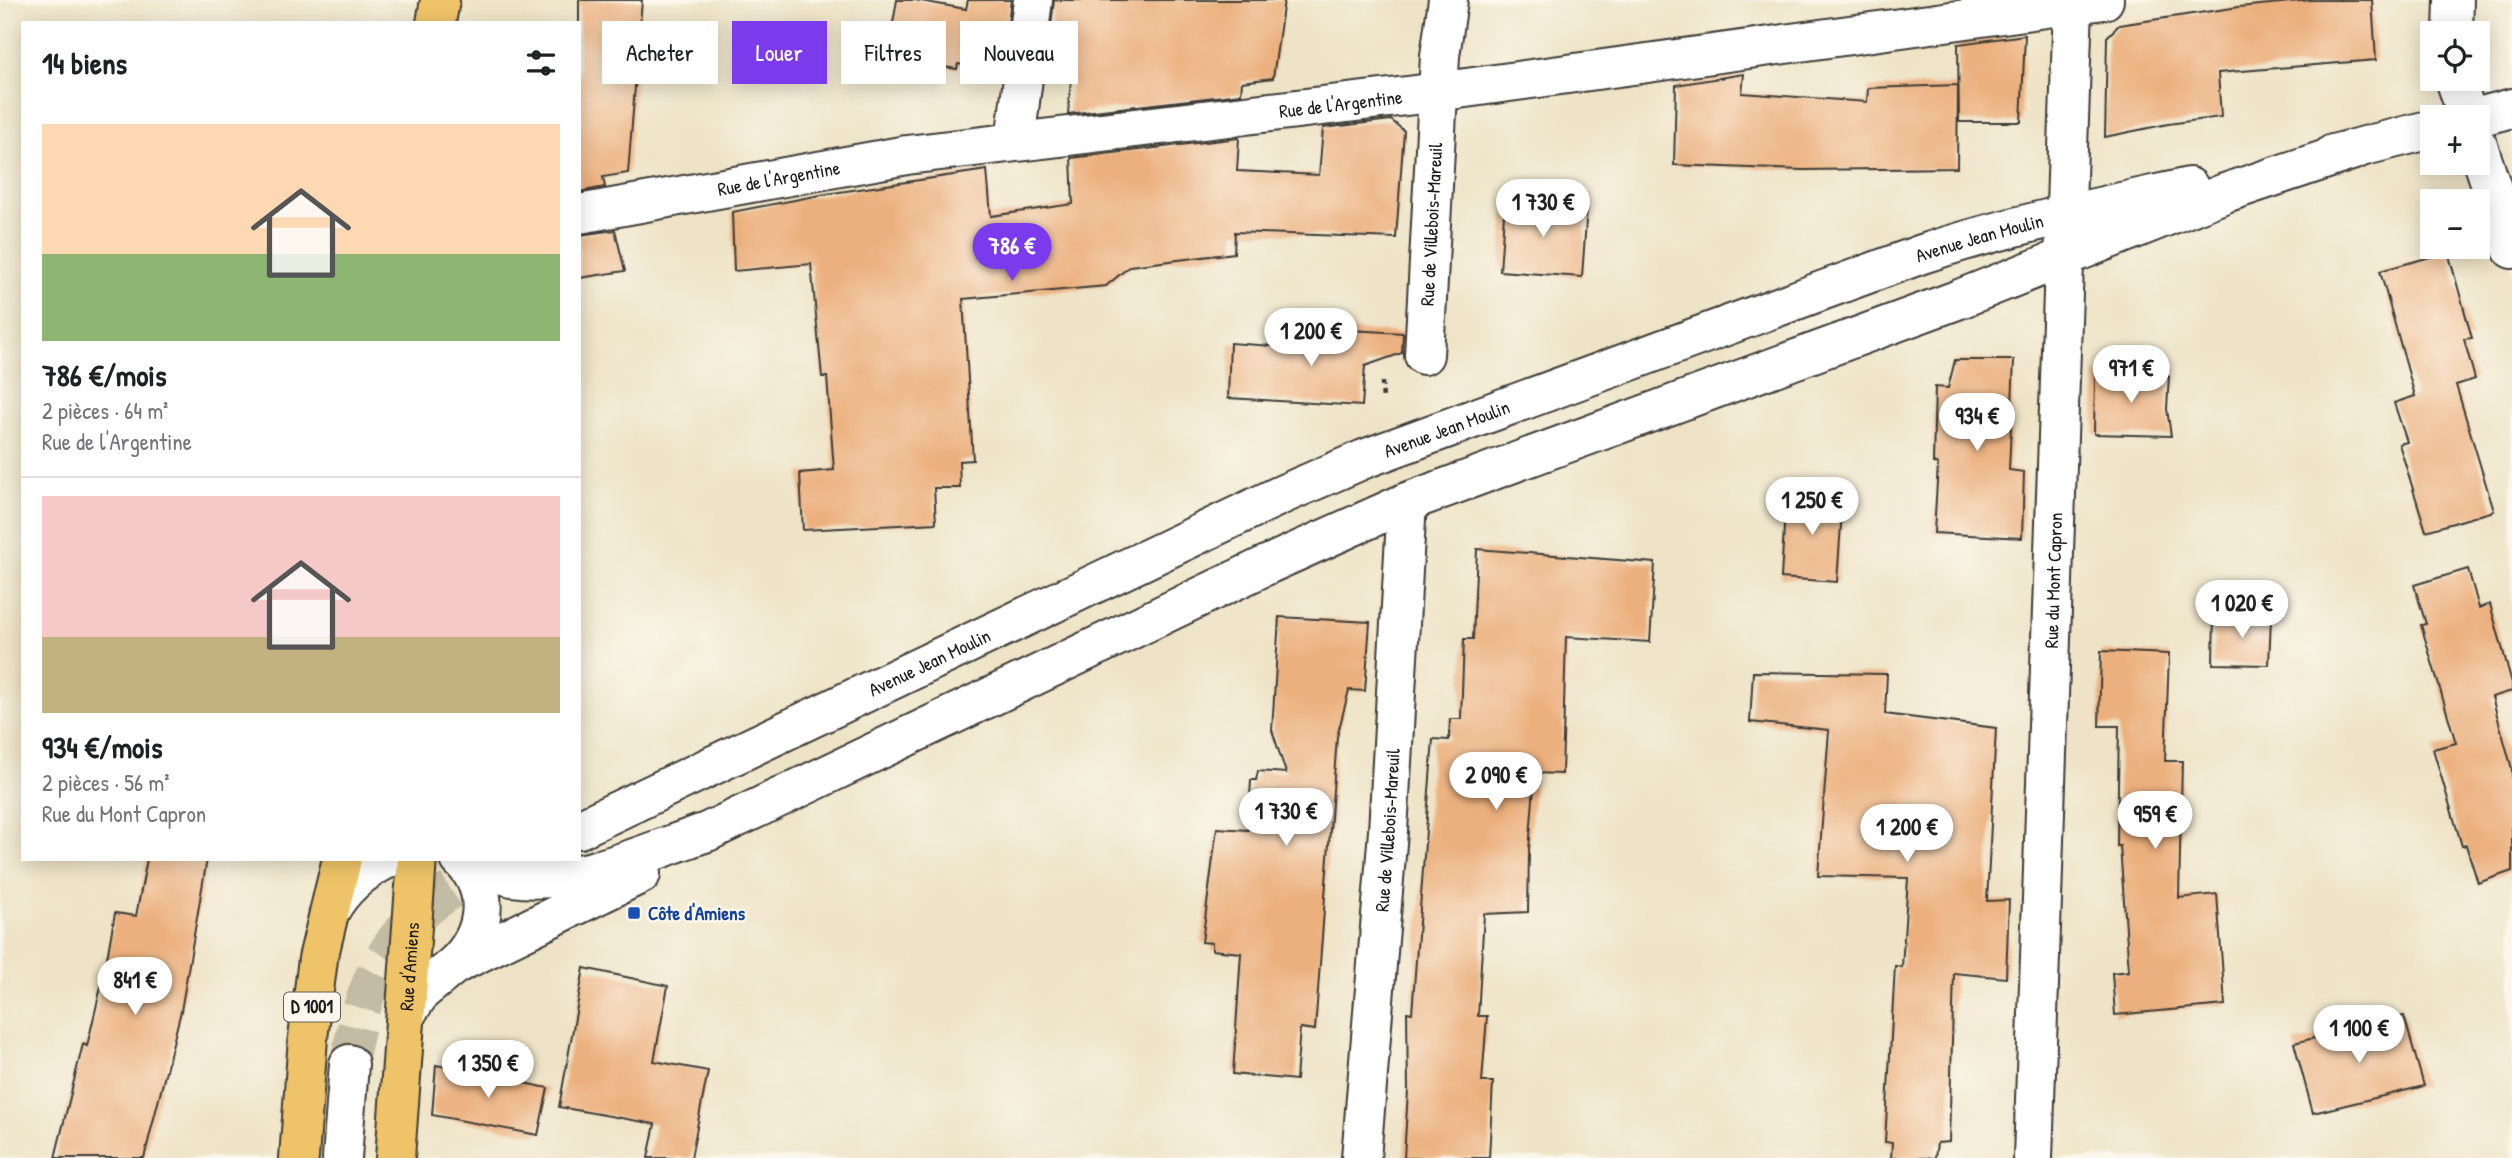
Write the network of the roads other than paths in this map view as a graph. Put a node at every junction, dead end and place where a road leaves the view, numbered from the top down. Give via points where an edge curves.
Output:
1 (440, 0) edge
2 (464, 0) edge
3 (1033, 0) edge
4 (1448, 0) edge
5 (2454, 0) edge
6 (2096, 1) edge
7 (436, 21) edge
8 (464, 21) edge
9 (2453, 21) edge
10 (1438, 92) junction
11 (2512, 108) edge
12 (2490, 114) edge
13 (2420, 132) edge
14 (1015, 141) junction
15 (2357, 149) junction
16 (2488, 175) edge
17 (581, 214) edge
18 (2066, 214) junction
19 (2512, 249) edge
20 (2064, 257) junction
21 (1424, 355) dead end
22 (1407, 502) junction
23 (581, 828) edge
24 (707, 832) junction
25 (342, 861) edge
26 (384, 861) edge
27 (417, 861) edge
28 (461, 861) edge
29 (472, 861) edge
30 (330, 911) junction
31 (454, 965) junction
32 (406, 1014) junction
33 (349, 1064) tunnel mouth
34 (299, 1158) edge
35 (342, 1158) edge
36 (395, 1158) edge
37 (1361, 1158) edge
38 (2033, 1158) edge

1 - 7 main road
2 - 8 main road
3 - 14 street
4 - 10 street, Rue de Villebois-Mareuil
5 - 9 street
6 - 10 street, Rue de l'Argentine
6 - 18 street, Rue du Mont Capron
10 - 14 street, Rue de l'Argentine
10 - 21 street, Rue de Villebois-Mareuil
11 - 12 street
13 - 15 street, Avenue Jean Moulin
14 - 17 street, Rue de l'Argentine via 853,164
15 - 18 street, Avenue Jean Moulin
15 - 20 street, Avenue Jean Moulin via 2225,193
16 - 19 street
18 - 20 street, Rue du Mont Capron
18 - 23 street, Avenue Jean Moulin via 1922,254 1321,477
20 - 22 street, Avenue Jean Moulin
20 - 38 street, Rue du Mont Capron
22 - 24 street, Avenue Jean Moulin
22 - 37 street, Rue de Villebois-Mareuil via 1388,831
24 - 29 street, Avenue Jean Moulin via 556,878 510,877
24 - 31 street, Avenue Jean Moulin via 649,870
25 - 30 main road, D 1001
26 - 30 street via 345,889
27 - 32 main road, Rue d'Amiens
28 - 31 street via 476,882 481,921 468,952
30 - 34 main road, D 1001 via 318,959
31 - 32 street, Avenue Jean Moulin via 421,992
32 - 36 main road, Rue d'Amiens
33 - 35 street

